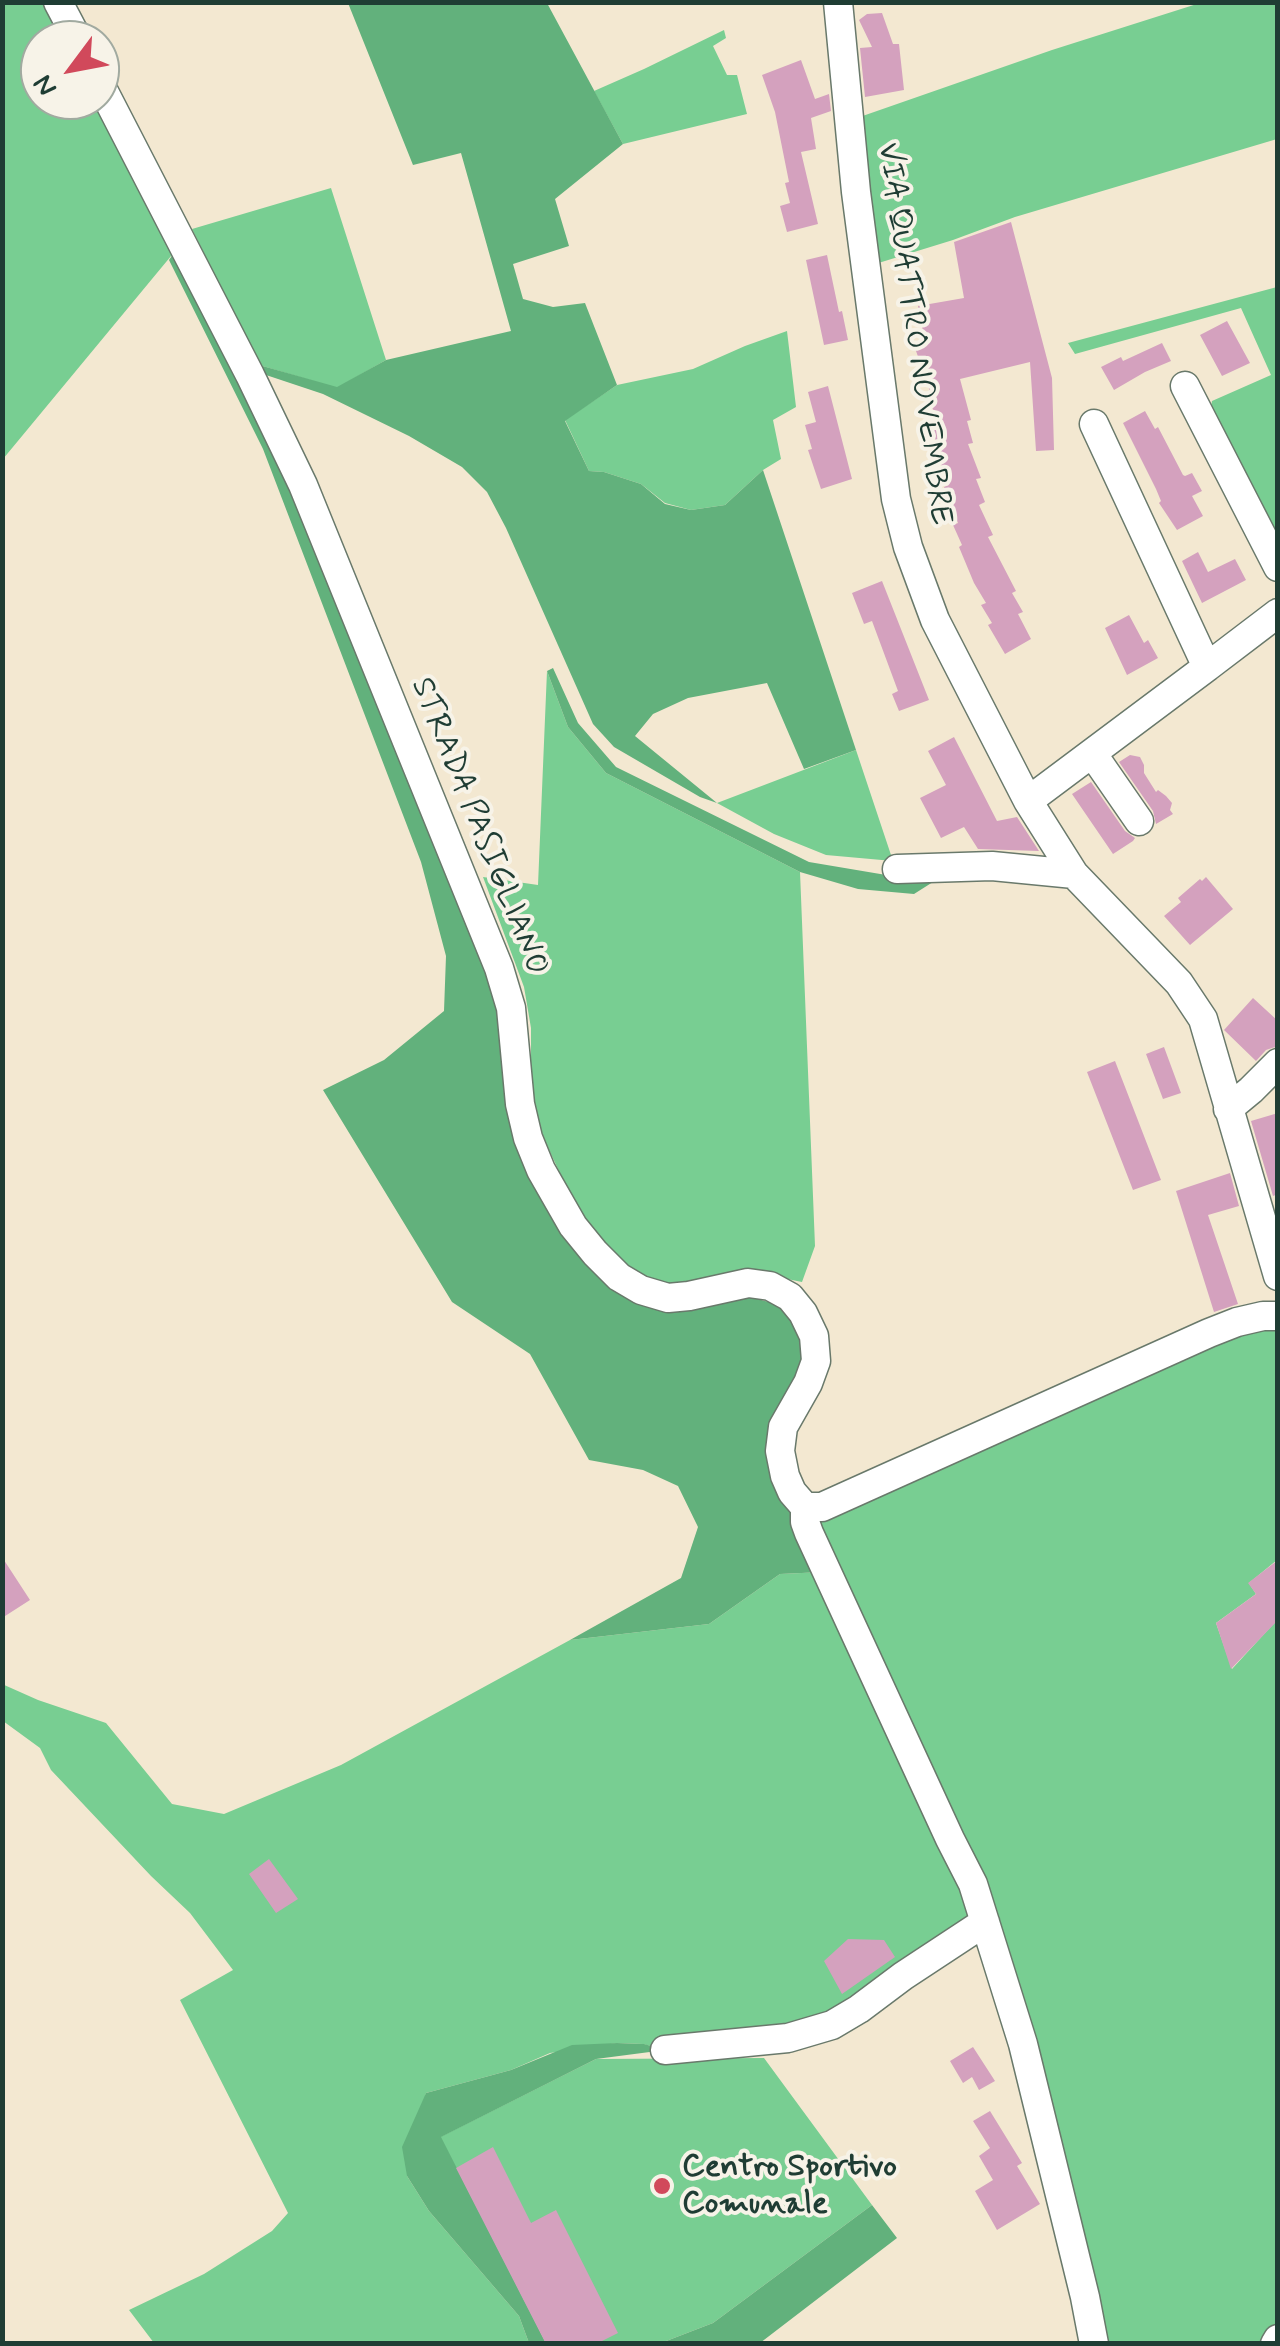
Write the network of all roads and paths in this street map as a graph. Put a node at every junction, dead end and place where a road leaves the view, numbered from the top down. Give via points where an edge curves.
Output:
1 (838, 2) edge
2 (119, 120) edge
3 (1186, 386) dead end
4 (1094, 424) dead end
5 (1278, 567) edge
6 (1274, 622) edge
7 (1207, 667) junction
8 (1092, 753) junction
9 (1028, 801) junction
10 (1139, 821) dead end
11 (897, 868) dead end
12 (1074, 874) junction
13 (1278, 1063) edge
14 (1228, 1109) junction
15 (1278, 1276) edge
16 (1278, 1316) edge
17 (805, 1507) junction
18 (985, 1922) junction
19 (665, 2050) dead end
20 (1094, 2344) edge

1 - 9 street, VIA QUATTRO NOVEMBRE via 896,499 935,620
2 - 17 street, STRADA PASIGLIANO via 303,485 498,968 511,1008 520,1104 540,1170 594,1253 640,1290 668,1298 748,1283 770,1286 804,1313 816,1361 783,1427 780,1451 792,1492
3 - 5 street
4 - 7 street
6 - 7 street
7 - 8 street
8 - 9 street
8 - 10 street
9 - 12 street, VIA QUATTRO NOVEMBRE
11 - 12 street via 992,866
12 - 14 street, VIA QUATTRO NOVEMBRE via 1194,1002
13 - 14 street
14 - 15 street, VIA QUATTRO NOVEMBRE
16 - 17 street via 1209,1332 822,1508
17 - 18 street, STRADA PASIGLIANO via 809,1532
18 - 19 street via 832,2024 788,2038
18 - 20 street, STRADA PASIGLIANO via 1022,2044

